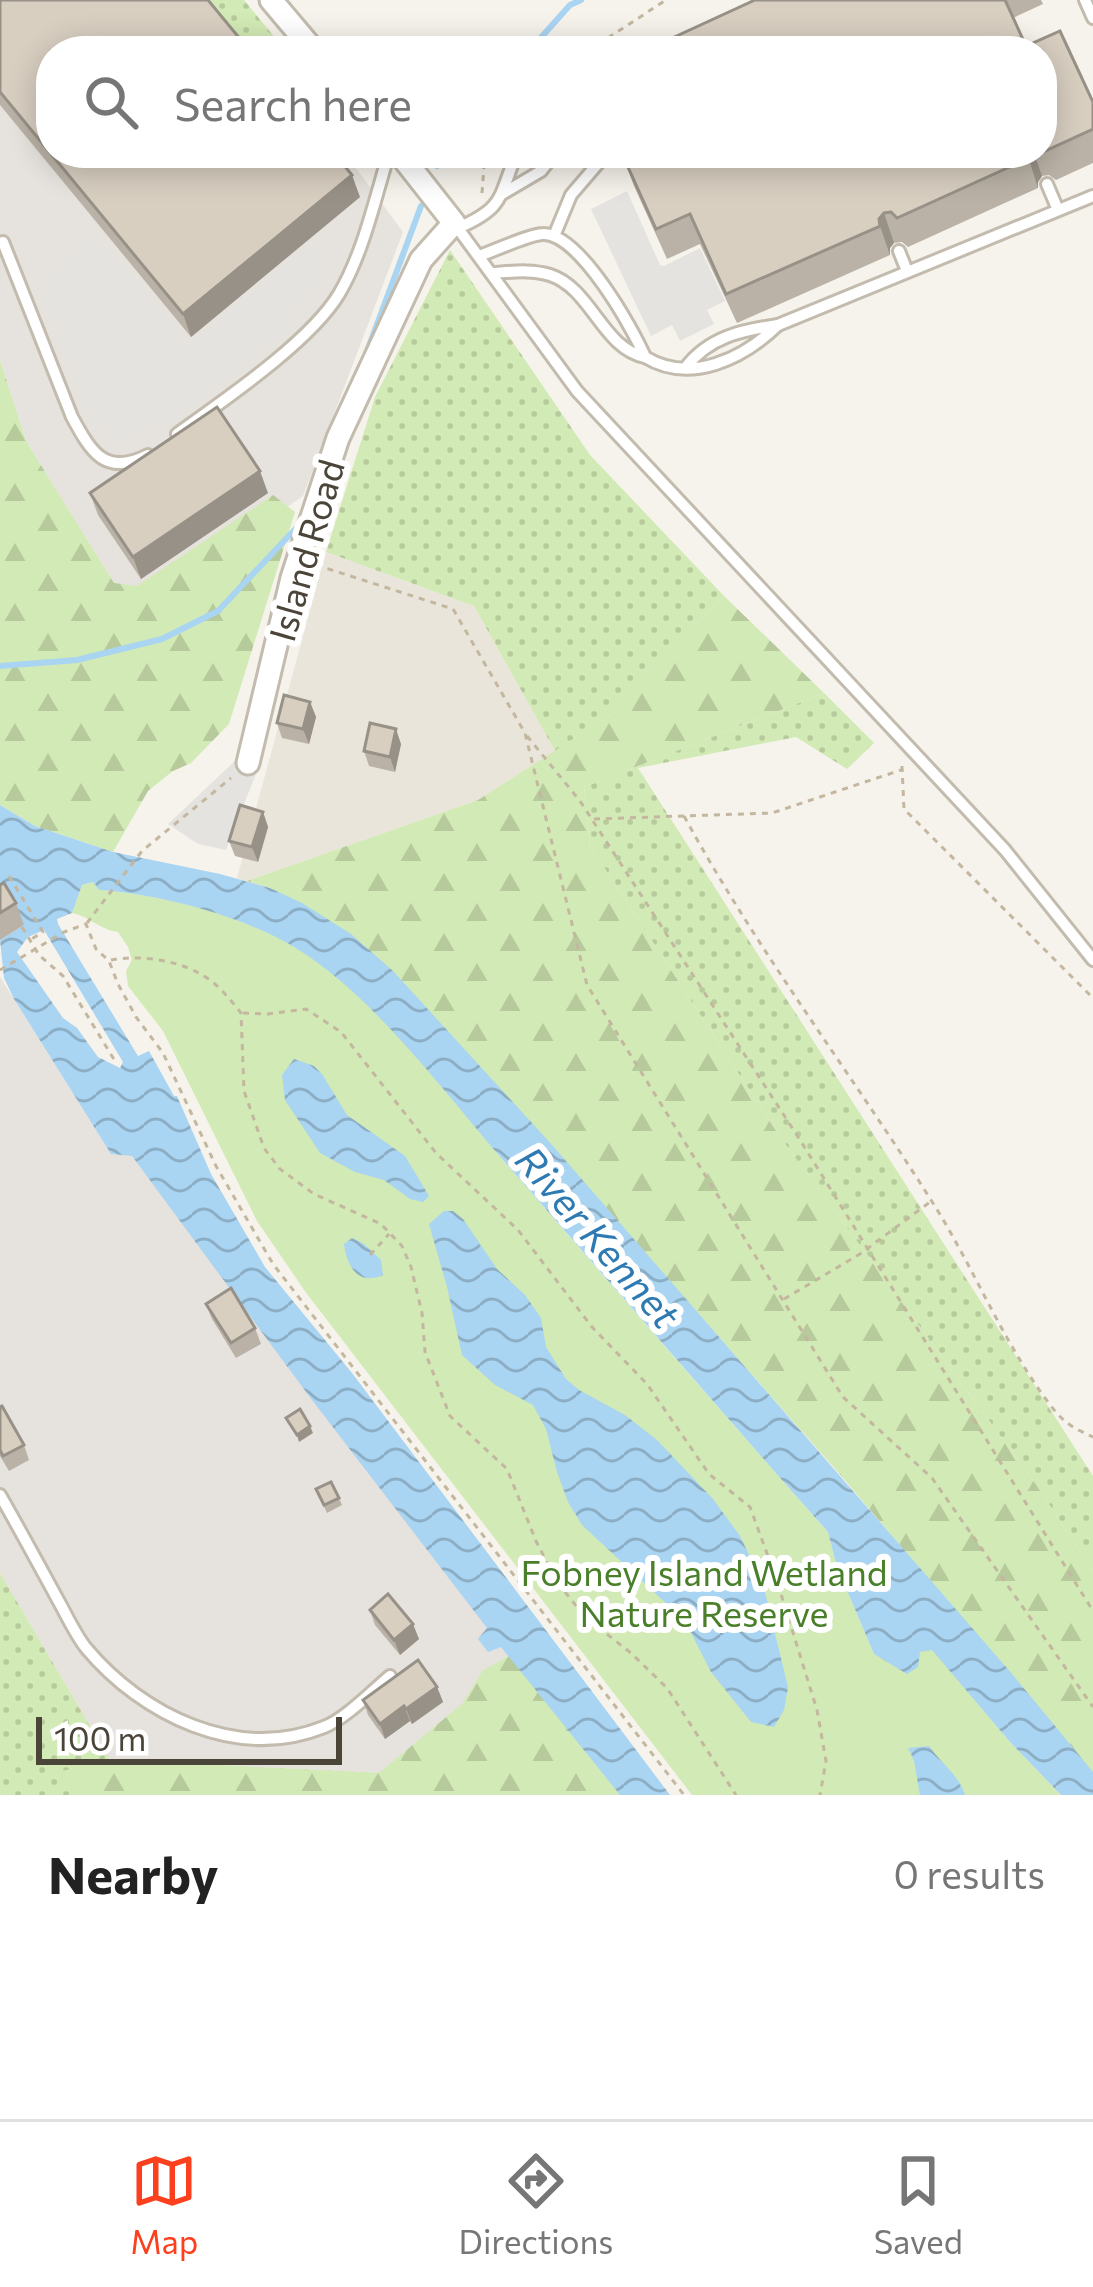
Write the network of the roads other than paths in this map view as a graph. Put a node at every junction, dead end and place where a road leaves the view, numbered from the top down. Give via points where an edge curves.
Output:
1 (271, 0) edge
2 (1085, 0) edge
3 (1093, 18) edge
4 (301, 36) edge
5 (384, 168) edge
6 (410, 168) edge
7 (512, 168) edge
8 (543, 168) edge
9 (594, 168) edge
10 (1047, 184) dead end
11 (502, 194) junction
12 (1093, 196) edge
13 (1058, 210) junction
14 (456, 225) junction
15 (554, 236) junction
16 (3, 242) edge
17 (899, 251) dead end
18 (479, 256) junction
19 (908, 271) junction
20 (491, 273) junction
21 (779, 306) dead end
22 (783, 323) junction
23 (645, 357) junction
24 (686, 367) junction
25 (248, 763) road end
26 (1093, 960) edge
27 (0, 1495) edge
28 (390, 1676) edge

1 - 4 street
2 - 3 lane
5 - 16 lane via 347,278 325,313 210,411 133,463 108,462 84,439
6 - 14 street
7 - 11 lane
8 - 11 lane
9 - 15 lane via 571,195
10 - 13 lane
11 - 14 lane via 485,215
12 - 13 lane
13 - 19 lane
14 - 18 lane
14 - 25 street, Island Road via 422,260 338,438
15 - 18 lane
15 - 23 lane via 587,265
17 - 19 lane
18 - 20 lane
19 - 22 lane
20 - 23 lane via 557,277 617,341
20 - 26 lane via 577,391 1005,850
21 - 22 lane
22 - 24 lane via 738,331
22 - 24 lane via 711,368
23 - 24 lane
27 - 28 lane via 83,1644 157,1709 208,1733 249,1739 327,1726

